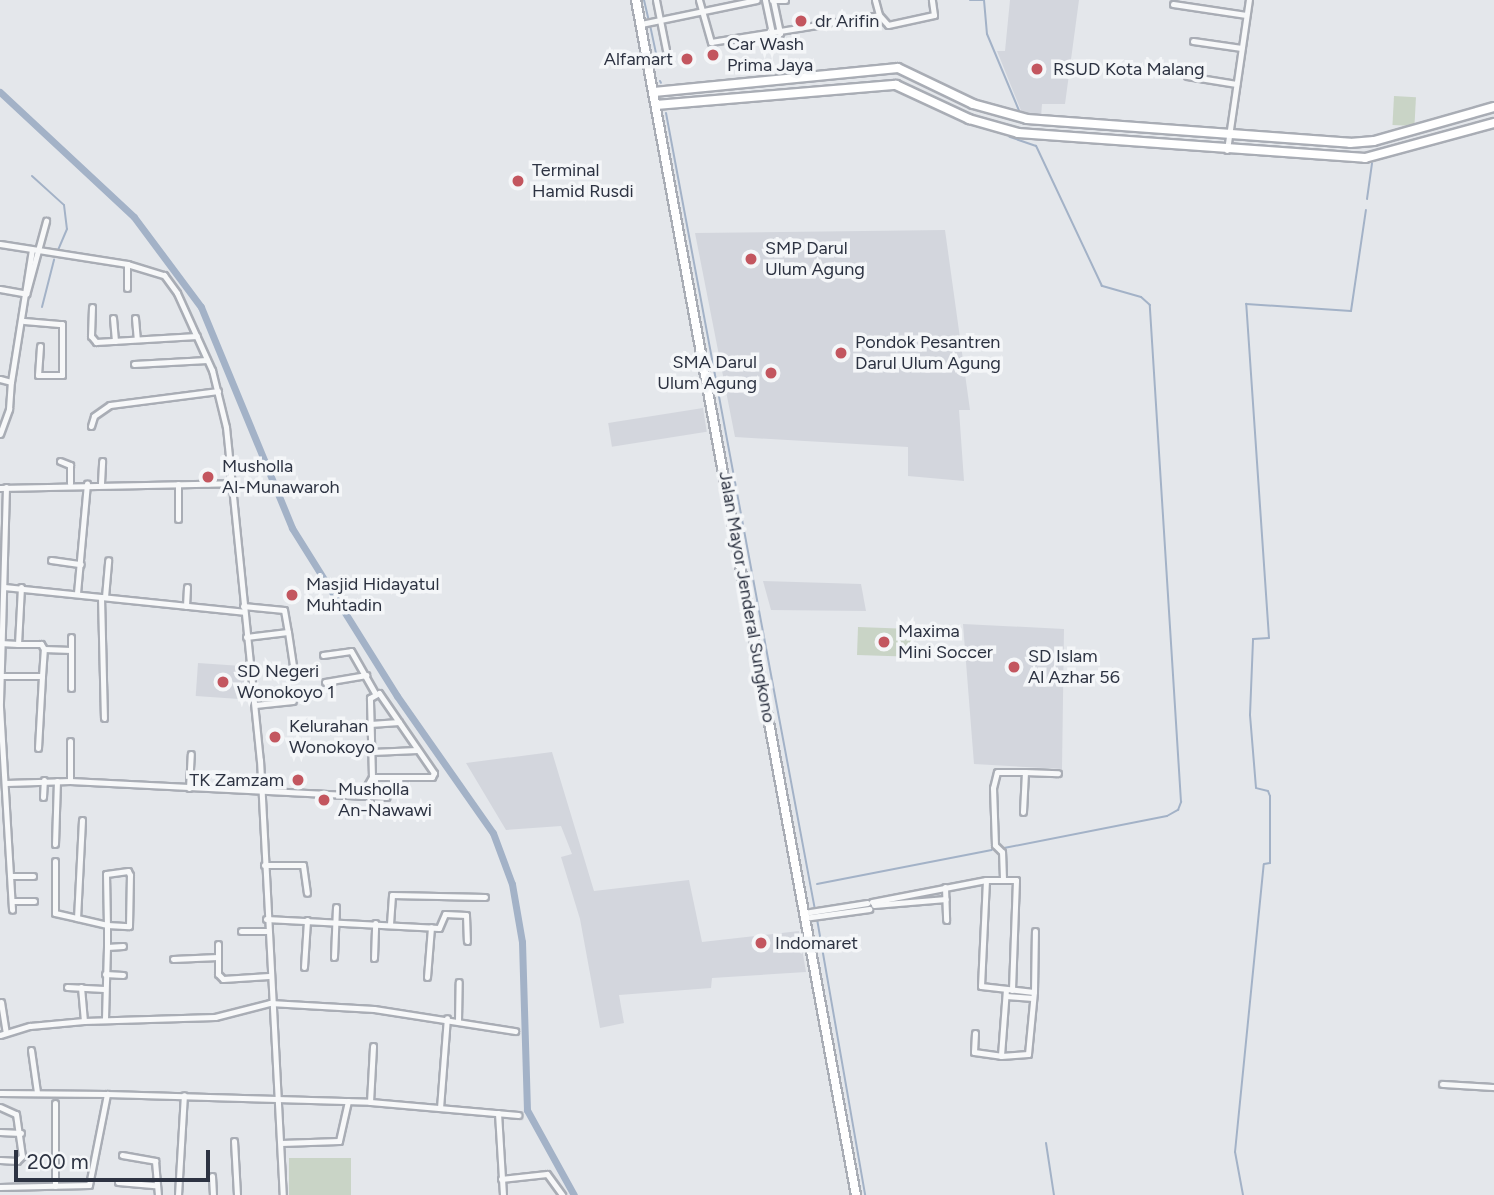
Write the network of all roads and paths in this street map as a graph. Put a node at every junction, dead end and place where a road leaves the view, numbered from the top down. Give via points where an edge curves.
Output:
1 (636, 0) edge
2 (656, 0) edge
3 (699, 0) edge
4 (757, 0) edge
5 (770, 0) edge
6 (785, 0) edge
7 (876, 0) edge
8 (932, 0) edge
9 (1201, 0) edge
10 (1249, 0) edge
11 (733, 2) edge
12 (1173, 4) dead end
13 (1199, 8) junction
14 (701, 11) junction
15 (878, 15) junction
16 (1246, 15) junction
17 (660, 19) junction
18 (640, 24) junction
19 (780, 33) junction
20 (772, 34) junction
21 (1193, 41) dead end
22 (1241, 48) junction
23 (666, 50) dead end
24 (1187, 76) dead end
25 (1236, 84) junction
26 (654, 92) junction
27 (973, 104) junction
28 (656, 105) junction
29 (1494, 107) edge
30 (1484, 110) junction
31 (969, 119) junction
32 (1492, 124) edge
33 (1229, 135) junction
34 (1227, 150) junction
35 (46, 221) dead end
36 (0, 244) edge
37 (35, 251) junction
38 (127, 264) junction
39 (127, 288) dead end
40 (0, 289) edge
41 (27, 292) junction
42 (92, 307) dead end
43 (114, 318) dead end
44 (135, 318) dead end
45 (24, 321) junction
46 (197, 335) junction
47 (137, 339) junction
48 (115, 341) junction
49 (40, 346) dead end
50 (208, 360) junction
51 (134, 364) dead end
52 (0, 379) edge
53 (11, 382) junction
54 (218, 391) junction
55 (0, 407) edge
56 (9, 409) junction
57 (91, 426) dead end
58 (0, 434) edge
59 (60, 461) dead end
60 (102, 461) dead end
61 (70, 483) junction
62 (88, 483) junction
63 (101, 483) junction
64 (231, 483) junction
65 (178, 484) junction
66 (3, 487) edge
67 (178, 520) dead end
68 (51, 560) dead end
69 (108, 560) dead end
70 (81, 564) junction
71 (4, 587) junction
72 (21, 587) junction
73 (187, 587) dead end
74 (77, 593) junction
75 (104, 597) junction
76 (186, 606) junction
77 (244, 609) junction
78 (1, 616) edge
79 (288, 632) junction
80 (71, 637) dead end
81 (246, 637) junction
82 (0, 643) edge
83 (18, 644) junction
84 (44, 649) junction
85 (71, 650) junction
86 (323, 655) dead end
87 (309, 671) dead end
88 (294, 672) junction
89 (271, 673) dead end
90 (366, 675) junction
91 (0, 676) edge
92 (42, 676) junction
93 (325, 682) dead end
94 (71, 688) dead end
95 (375, 693) junction
96 (293, 701) dead end
97 (255, 705) junction
98 (0, 708) edge
99 (104, 718) dead end
100 (399, 722) junction
101 (370, 724) junction
102 (69, 741) dead end
103 (2, 743) edge
104 (38, 748) dead end
105 (418, 750) junction
106 (372, 752) junction
107 (191, 754) dead end
108 (1025, 772) junction
109 (1058, 773) dead end
110 (372, 777) junction
111 (44, 780) junction
112 (57, 781) junction
113 (70, 781) junction
114 (6, 783) junction
115 (189, 788) junction
116 (262, 792) junction
117 (361, 796) junction
118 (43, 797) dead end
119 (387, 797) dead end
120 (1023, 812) dead end
121 (82, 820) dead end
122 (55, 844) dead end
123 (55, 860) dead end
124 (264, 864) junction
125 (10, 876) junction
126 (33, 876) dead end
127 (1003, 878) junction
128 (986, 880) junction
129 (945, 887) junction
130 (307, 893) dead end
131 (485, 897) dead end
132 (946, 899) junction
133 (12, 901) junction
134 (34, 901) dead end
135 (871, 905) junction
136 (336, 907) dead end
137 (12, 910) dead end
138 (812, 914) junction
139 (77, 918) junction
140 (267, 919) junction
141 (307, 920) junction
142 (946, 920) dead end
143 (335, 922) junction
144 (375, 923) junction
145 (390, 924) junction
146 (107, 925) junction
147 (431, 928) junction
148 (241, 931) dead end
149 (266, 931) junction
150 (1035, 931) dead end
151 (467, 942) dead end
152 (218, 944) dead end
153 (124, 946) dead end
154 (107, 947) junction
155 (218, 957) junction
156 (334, 957) dead end
157 (374, 958) dead end
158 (173, 959) dead end
159 (304, 967) dead end
160 (105, 974) junction
161 (123, 975) dead end
162 (269, 976) junction
163 (427, 977) dead end
164 (459, 982) dead end
165 (67, 987) dead end
166 (81, 987) junction
167 (104, 989) junction
168 (1008, 992) junction
169 (1033, 995) junction
170 (1, 1002) edge
171 (270, 1003) junction
172 (447, 1018) junction
173 (105, 1020) junction
174 (84, 1021) junction
175 (458, 1021) junction
176 (515, 1031) dead end
177 (975, 1033) dead end
178 (3, 1034) edge
179 (373, 1046) dead end
180 (31, 1050) dead end
181 (1000, 1056) junction
182 (1442, 1084) dead end
183 (1494, 1087) edge
184 (37, 1092) junction
185 (0, 1093) edge
186 (107, 1094) junction
187 (184, 1096) junction
188 (348, 1101) junction
189 (278, 1102) junction
190 (370, 1102) junction
191 (55, 1103) dead end
192 (0, 1107) edge
193 (440, 1108) junction
194 (498, 1113) junction
195 (518, 1115) dead end
196 (0, 1132) edge
197 (21, 1133) junction
198 (234, 1141) dead end
199 (281, 1143) junction
200 (122, 1155) dead end
201 (0, 1160) edge
202 (212, 1176) dead end
203 (501, 1179) junction
204 (118, 1182) dead end
205 (155, 1185) junction
206 (0, 1186) edge
207 (55, 1186) junction
208 (42, 1187) junction
209 (42, 1195) edge
210 (158, 1195) edge
211 (178, 1195) edge
212 (213, 1195) edge
213 (237, 1195) edge
214 (284, 1195) edge
215 (503, 1195) edge
216 (562, 1195) edge
217 (856, 1195) edge

1 - 18 main road, Jalan Mayor Jenderal Sungkono
2 - 17 street
3 - 14 street
4 - 11 street
5 - 6 street
5 - 19 street
5 - 20 street
7 - 15 street
8 - 15 street via 934,15 888,25
9 - 13 street
10 - 16 street
11 - 14 street
12 - 13 street
13 - 16 street
14 - 17 street
14 - 20 street via 711,42
15 - 19 street
16 - 22 street
17 - 18 street
17 - 23 street
18 - 26 main road, Jalan Mayor Jenderal Sungkono
19 - 20 street
21 - 22 street
22 - 25 street
24 - 25 street
25 - 33 street
26 - 27 main road via 894,68
26 - 28 main road, Jalan Mayor Jenderal Sungkono
27 - 31 main road
27 - 33 main road via 1037,121
28 - 31 main road via 897,85
28 - 138 main road, Jalan Mayor Jenderal Sungkono
29 - 30 main road
30 - 32 main road
30 - 33 main road via 1362,143
31 - 34 main road via 1028,135
32 - 34 main road via 1365,158
33 - 34 street
35 - 37 street
36 - 37 street
37 - 38 street
37 - 41 street
38 - 39 street
38 - 46 street via 157,271 168,279
40 - 41 street
41 - 45 street
42 - 48 street via 93,341
43 - 48 street
44 - 47 street
45 - 49 street via 62,324 61,375 37,374
45 - 53 street
46 - 47 street
46 - 50 street
47 - 48 street
50 - 51 street
50 - 54 street
52 - 53 street
53 - 56 street
54 - 57 street via 110,405 94,416
54 - 64 street
55 - 56 street
56 - 58 street
59 - 61 street via 70,465
60 - 63 street
61 - 62 street
61 - 66 street
62 - 63 street
62 - 70 street
63 - 65 street
64 - 65 street
64 - 77 street
65 - 67 street
66 - 71 street
68 - 70 street
69 - 75 street
70 - 74 street
71 - 72 street
71 - 78 street
72 - 74 street
72 - 83 street
73 - 76 street
74 - 75 street
75 - 76 street
75 - 99 street
76 - 77 street
77 - 79 street via 284,610
77 - 81 street
78 - 82 street
79 - 81 street
79 - 88 street
80 - 85 street
81 - 97 street
82 - 83 street
82 - 91 street
83 - 84 street via 40,644
84 - 85 street
84 - 92 street
85 - 94 street
86 - 90 street via 351,651
87 - 88 street
88 - 89 street
90 - 93 street
90 - 95 street
91 - 92 street
91 - 98 street
92 - 104 street
95 - 100 street
95 - 101 street via 370,698
96 - 97 street
97 - 116 street
98 - 103 street
100 - 101 street
100 - 105 street
101 - 106 street
102 - 113 street
103 - 114 street
105 - 106 street
105 - 110 street via 434,773 432,777
106 - 110 street
107 - 115 street
108 - 109 street
108 - 120 street
108 - 127 street via 995,774 995,845 1002,853
110 - 117 street
111 - 112 street
111 - 114 street
111 - 118 street
112 - 113 street
112 - 122 street
113 - 115 street
114 - 125 street
115 - 116 street
116 - 117 street
116 - 124 street
117 - 119 street
121 - 139 street
123 - 139 street via 55,913
124 - 130 street via 303,865
124 - 140 street
125 - 126 street
125 - 133 street
127 - 128 street
127 - 168 street via 1016,883
128 - 129 street
128 - 168 street via 981,986
129 - 132 street
129 - 135 street
131 - 145 street via 392,895
132 - 135 street
132 - 142 street
133 - 134 street
133 - 137 street
135 - 138 street
136 - 143 street
138 - 217 main road, Jalan Mayor Jenderal Sungkono
139 - 146 street
140 - 141 street
140 - 149 street
141 - 143 street
141 - 159 street
143 - 144 street
143 - 156 street
144 - 145 street
144 - 157 street
145 - 147 street
146 - 146 street via 106,871 128,870 129,926
146 - 154 street
147 - 151 street via 441,927 444,914 466,915
147 - 163 street
148 - 149 street
149 - 162 street
150 - 169 street
152 - 155 street
153 - 154 street
154 - 160 street
155 - 158 street
155 - 162 street via 219,978
160 - 161 street
160 - 167 street
162 - 171 street
164 - 175 street
165 - 166 street
166 - 167 street
166 - 174 street
167 - 173 street
168 - 169 street
168 - 181 street
169 - 181 street via 1028,1054
170 - 178 street
171 - 172 street
171 - 173 street via 215,1017
171 - 189 street
172 - 175 street
172 - 193 street
173 - 174 street
174 - 178 street
175 - 176 street
177 - 181 street via 974,1052
179 - 190 street
180 - 184 street
182 - 183 street
184 - 185 street
184 - 186 street
186 - 187 street
186 - 207 street via 93,1178 85,1187
187 - 189 street
187 - 211 street
188 - 189 street
188 - 190 street
188 - 199 street via 339,1141
189 - 199 street
190 - 193 street
191 - 207 street
192 - 197 street via 16,1114
193 - 194 street
194 - 195 street
194 - 203 street
196 - 197 street
197 - 201 street via 21,1159
198 - 213 street
199 - 214 street
200 - 205 street via 155,1161
202 - 212 street
203 - 215 street
203 - 216 street via 547,1174
204 - 205 street
205 - 210 street
206 - 208 street
207 - 208 street
208 - 209 street

